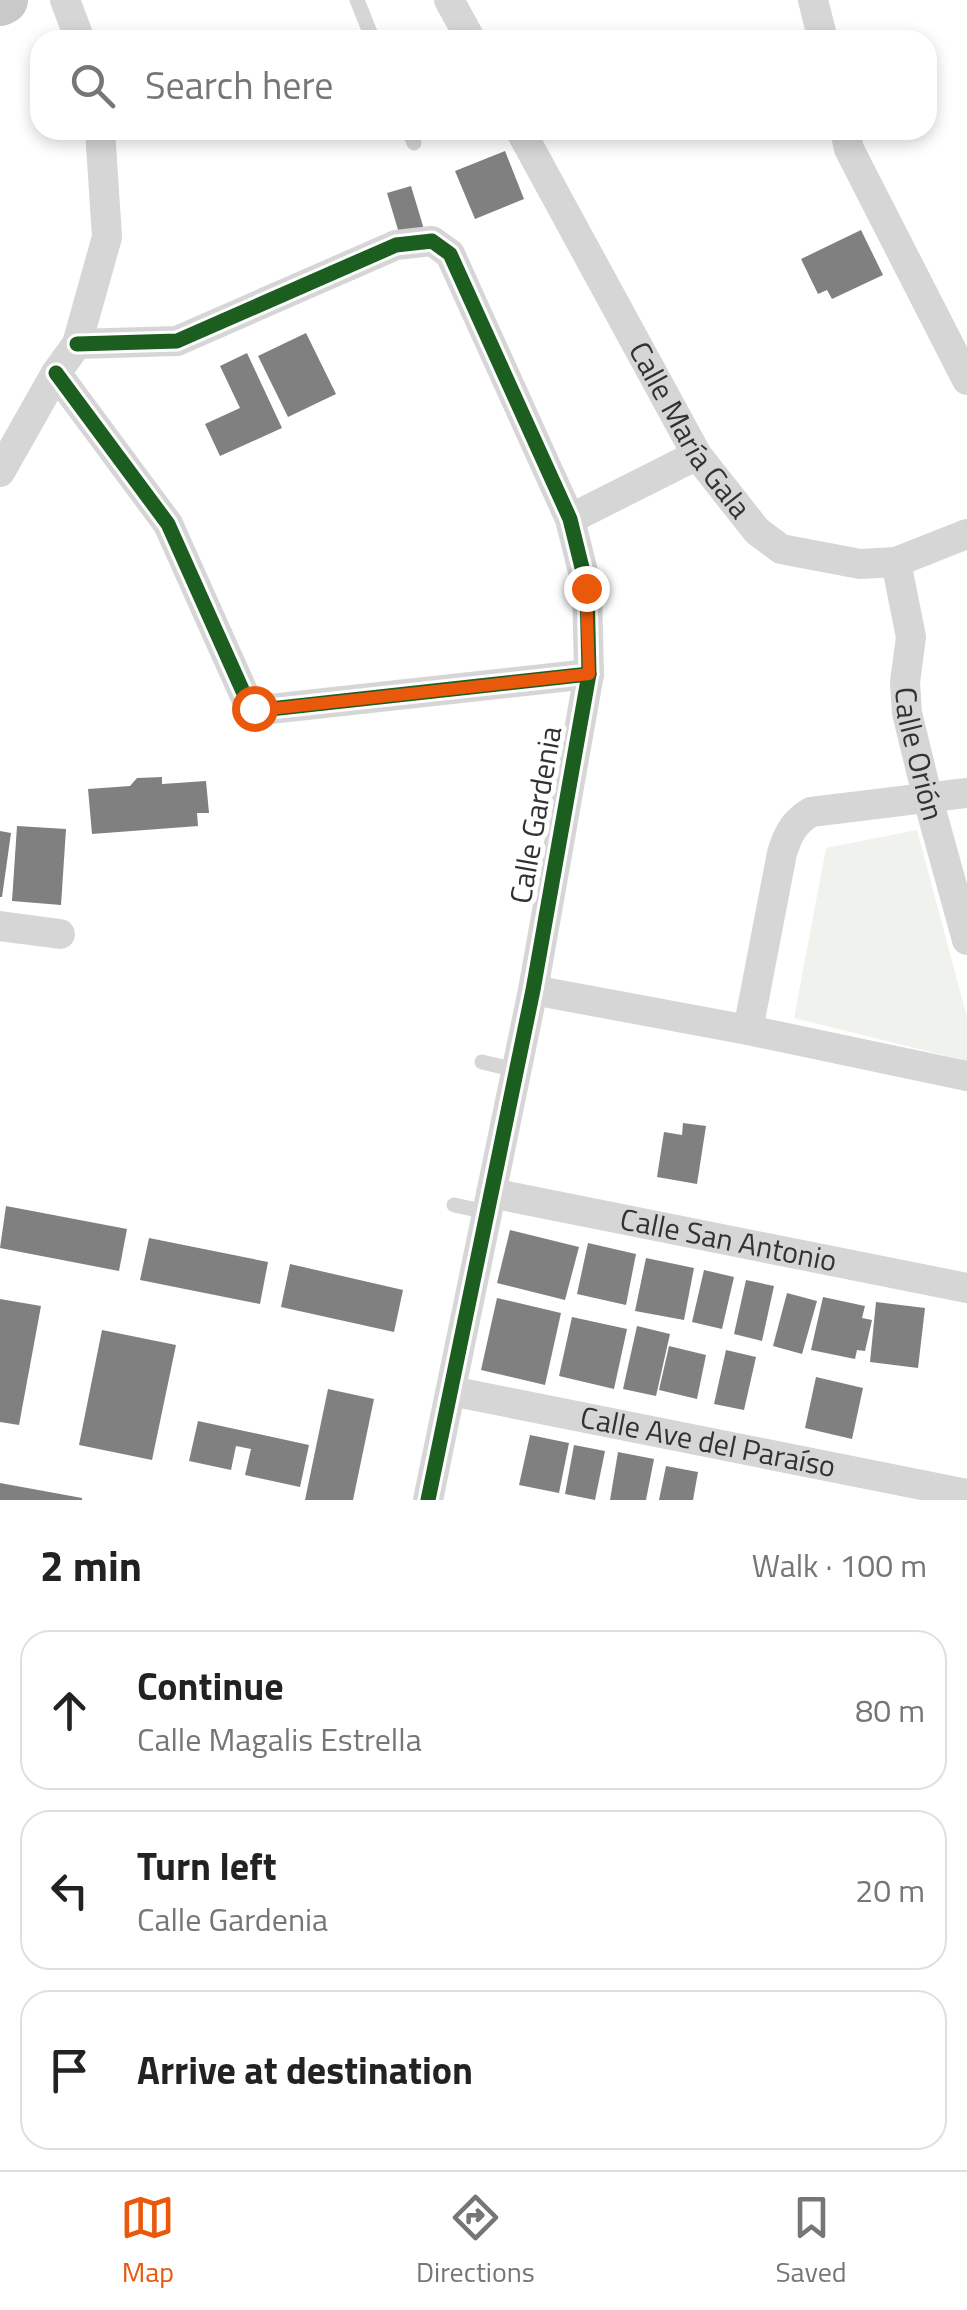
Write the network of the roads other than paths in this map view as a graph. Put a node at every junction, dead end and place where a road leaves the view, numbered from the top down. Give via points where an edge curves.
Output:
1 (65, 0) edge
2 (357, 0) edge
3 (450, 0) edge
4 (813, 0) edge
5 (76, 30) edge
6 (369, 30) edge
7 (466, 30) edge
8 (820, 30) edge
9 (101, 140) edge
10 (525, 140) edge
11 (847, 140) edge
12 (77, 344) junction
13 (56, 372) junction
14 (967, 380) edge
15 (697, 456) junction
16 (0, 472) edge
17 (570, 519) junction
18 (967, 534) edge
19 (896, 562) junction
20 (589, 674) junction
21 (967, 793) edge
22 (928, 798) junction
23 (0, 926) edge
24 (60, 934) dead end
25 (967, 940) edge
26 (533, 990) junction
27 (748, 1030) junction
28 (482, 1062) dead end
29 (516, 1070) junction
30 (967, 1076) edge
31 (489, 1203) junction
32 (454, 1205) dead end
33 (967, 1288) edge
34 (451, 1391) junction
35 (967, 1494) edge
36 (428, 1500) edge

1 - 5 street
2 - 6 lane
3 - 7 street
4 - 8 street
9 - 12 street via 107,237
10 - 15 street, Calle María Gala
11 - 14 street
12 - 13 street
12 - 17 street, Calle Gardenia via 176,341 396,245 432,241 450,254
13 - 16 street
13 - 20 street via 168,524 254,708
15 - 17 street
15 - 19 street, Calle María Gala via 758,531 782,549 860,564
17 - 20 street, Calle Gardenia via 586,588
18 - 19 street, Calle María Gala
19 - 22 street, Calle Orión via 911,637 907,713
20 - 26 street, Calle Gardenia
21 - 22 street
22 - 25 street, Calle Orión
22 - 27 street via 811,812 798,820 782,852
23 - 24 street
26 - 27 street
26 - 29 street, Calle Gardenia
27 - 30 street
28 - 29 lane
29 - 31 street, Calle Gardenia
31 - 32 lane
31 - 33 street, Calle San Antonio
31 - 34 street, Calle Gardenia
34 - 35 street, Calle Ave del Paraíso
34 - 36 street, Calle Gardenia

